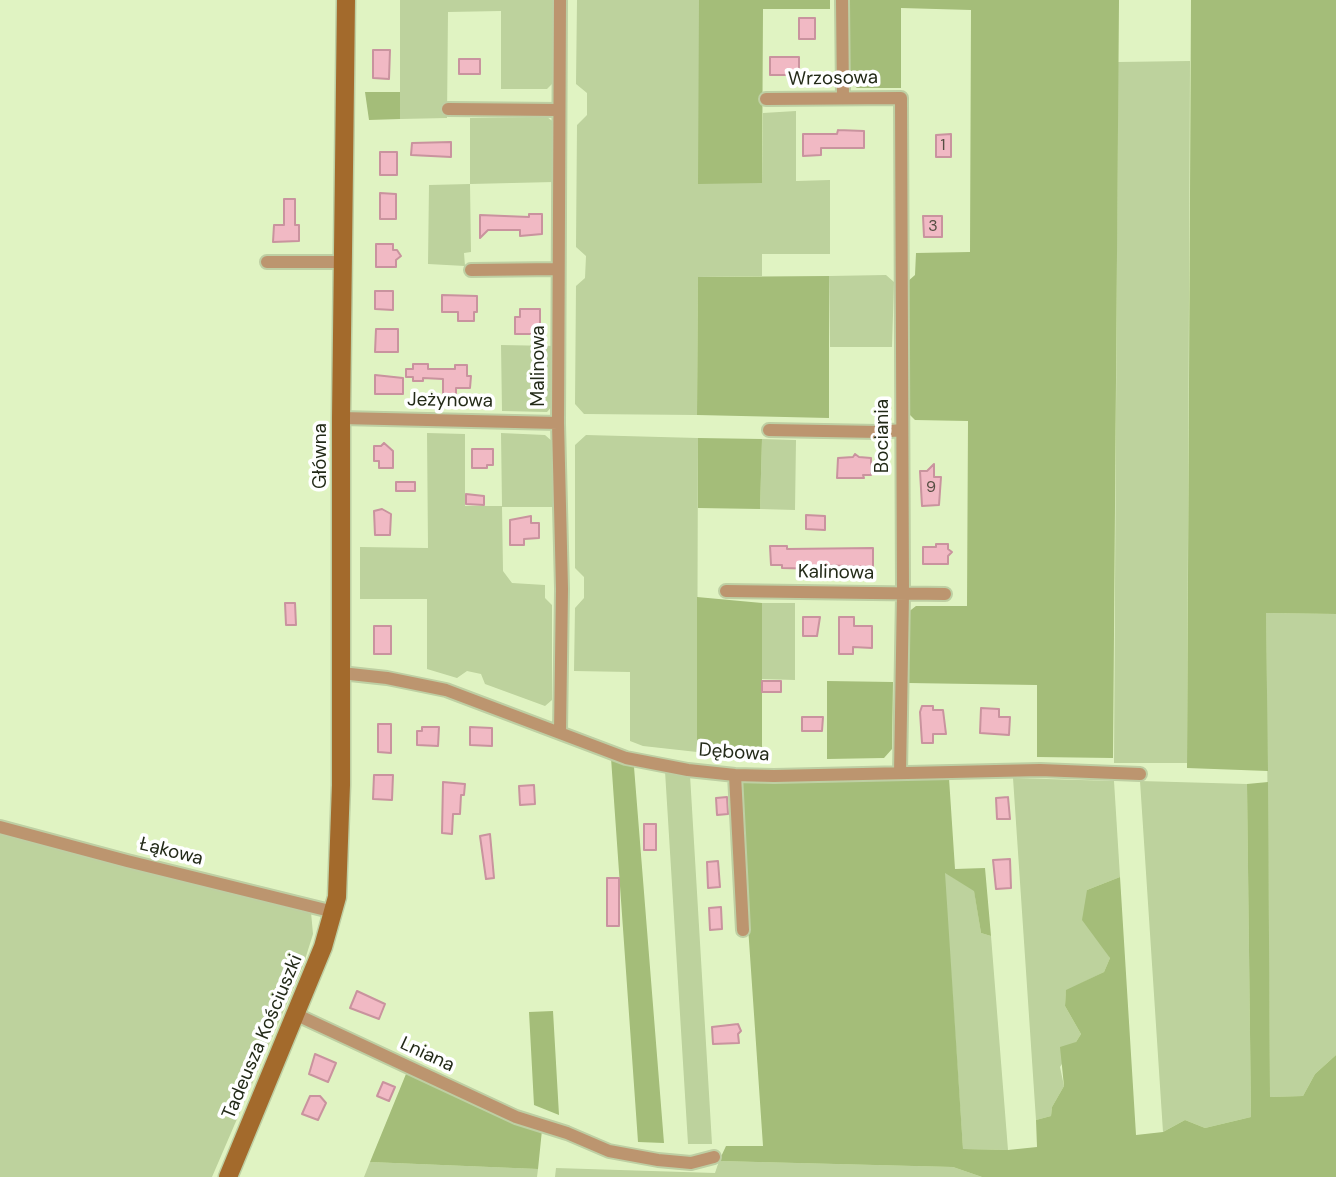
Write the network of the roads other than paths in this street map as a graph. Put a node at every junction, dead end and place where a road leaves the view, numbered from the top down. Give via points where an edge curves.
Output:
1 (346, 0) edge
2 (560, 0) edge
3 (842, 0) edge
4 (843, 97) junction
5 (901, 98) joint
6 (766, 99) dead end
7 (448, 108) dead end
8 (559, 110) junction
9 (267, 262) dead end
10 (343, 262) junction
11 (558, 269) junction
12 (471, 270) dead end
13 (341, 418) junction
14 (558, 423) junction
15 (769, 430) dead end
16 (902, 430) junction
17 (726, 590) dead end
18 (903, 594) junction
19 (945, 594) dead end
20 (341, 673) junction
21 (560, 732) junction
22 (900, 773) junction
23 (1140, 774) dead end
24 (735, 775) junction
25 (0, 827) edge
26 (334, 912) junction
27 (743, 930) dead end
28 (295, 1014) junction
29 (714, 1157) dead end
30 (228, 1177) edge

1 - 10 street, Główna
2 - 8 street, Malinowa
3 - 4 street
4 - 5 street, Wrzosowa
4 - 6 street, Wrzosowa
5 - 16 street, Bociania
7 - 8 street
8 - 11 street, Malinowa
9 - 10 street
10 - 13 street, Główna
11 - 12 street
11 - 14 street, Malinowa
13 - 14 street, Jeżynowa
13 - 20 street, Główna
14 - 21 street, Malinowa
15 - 16 street
16 - 18 street, Bociania
17 - 18 street, Kalinowa
18 - 19 street, Kalinowa
18 - 22 street, Bociania
20 - 21 street, Dębowa via 446,690
20 - 26 street, Główna via 340,844
21 - 24 street, Dębowa via 626,758
22 - 23 street, Dębowa via 1040,770
22 - 24 street, Dębowa
24 - 27 street
25 - 26 street, Łąkowa
26 - 28 street, Tadeusza Kościuszki
28 - 29 street, Lniana via 469,1096 609,1151 691,1163
28 - 30 street, Tadeusza Kościuszki

